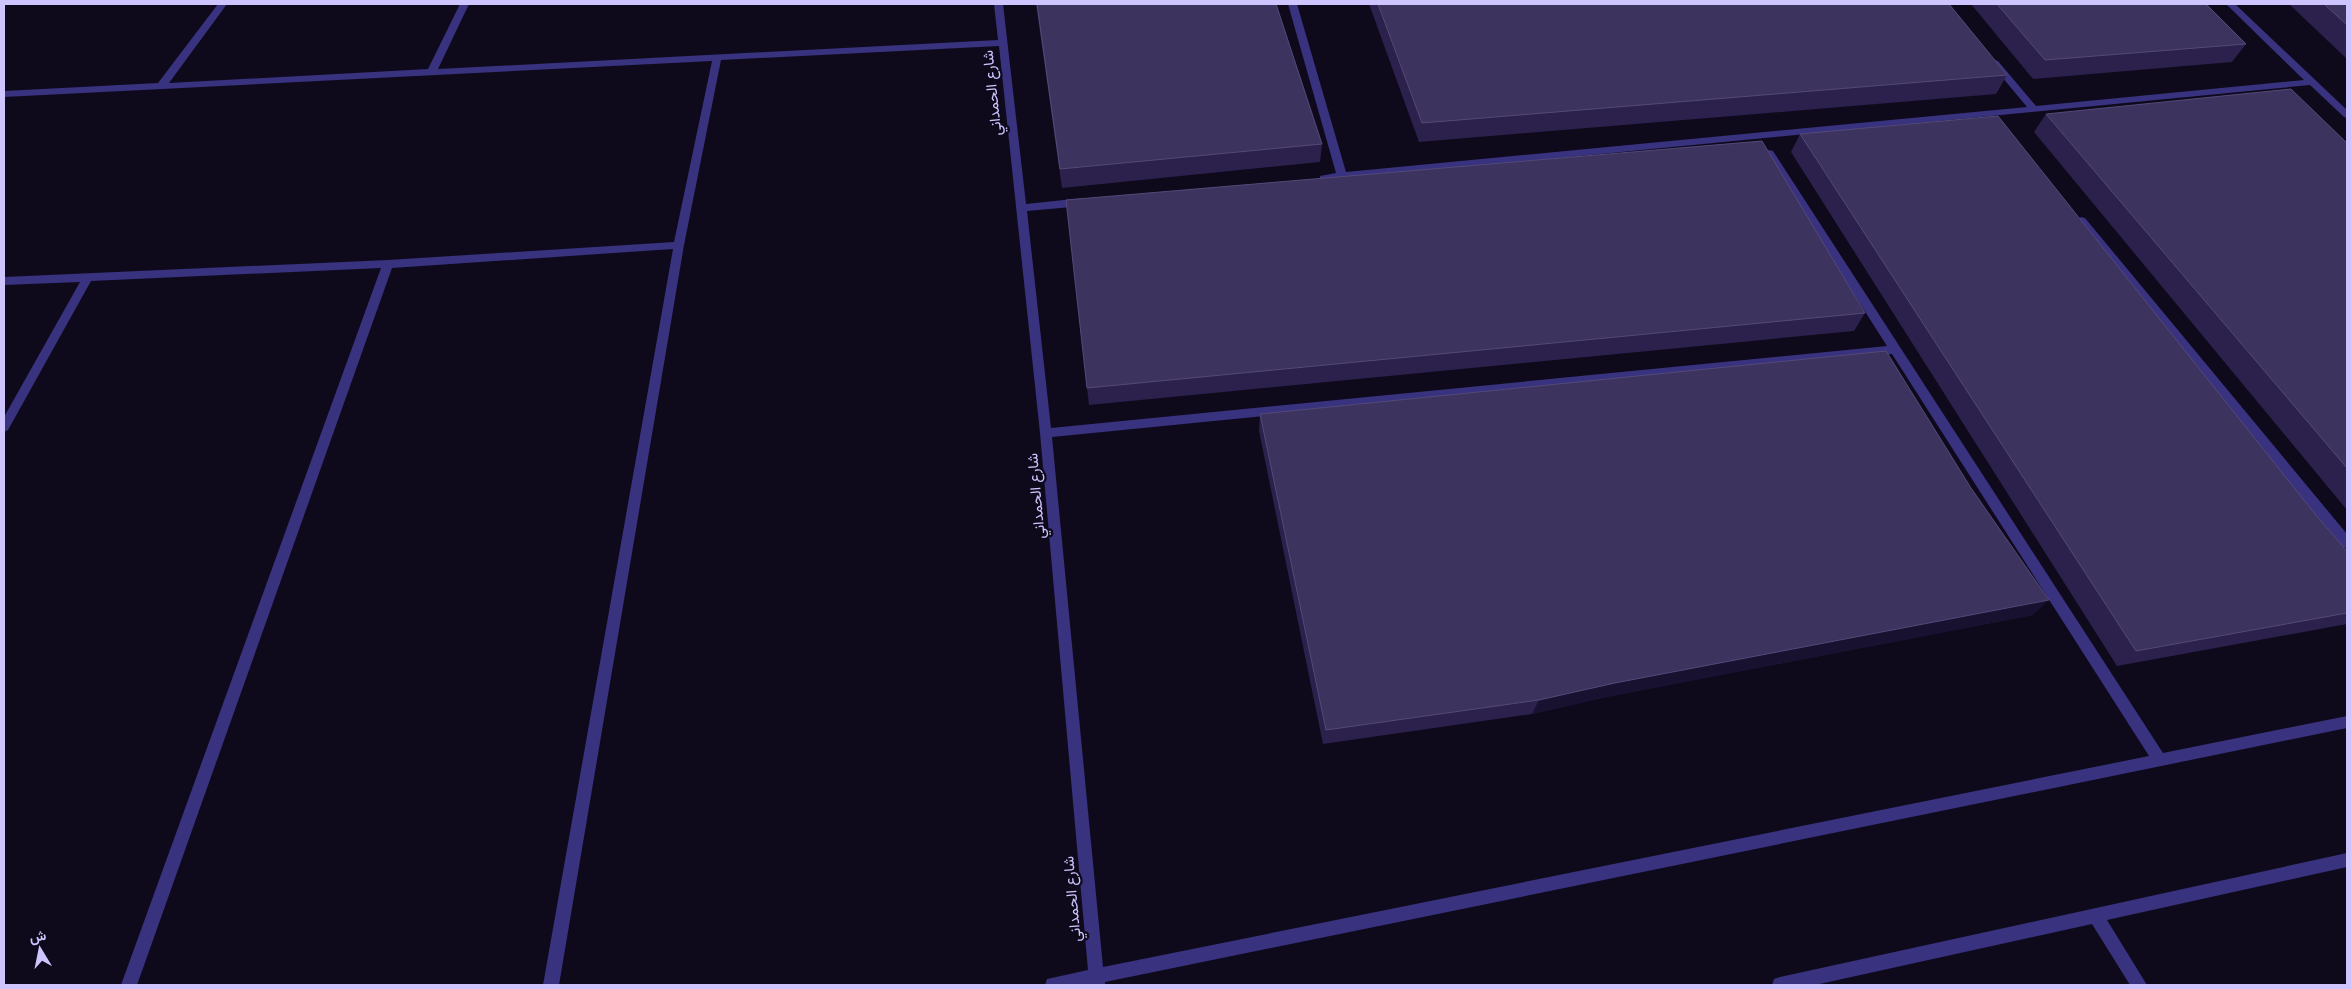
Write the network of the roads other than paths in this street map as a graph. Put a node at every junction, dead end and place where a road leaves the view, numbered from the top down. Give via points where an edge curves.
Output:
1 (222, 4) edge
2 (464, 4) edge
3 (999, 4) edge
4 (1292, 4) edge
5 (2230, 4) edge
6 (1003, 43) junction
7 (1990, 56) edge
8 (717, 58) junction
9 (432, 72) junction
10 (2312, 82) junction
11 (161, 86) junction
12 (4, 94) edge
13 (2034, 109) junction
14 (2347, 116) edge
15 (1758, 136) junction
16 (1342, 177) junction
17 (1312, 180) edge
18 (1099, 201) edge
19 (1021, 208) junction
20 (2074, 213) edge
21 (679, 245) junction
22 (388, 264) junction
23 (88, 277) junction
24 (4, 281) edge
25 (1895, 349) junction
26 (4, 428) edge
27 (1046, 433) junction
28 (2347, 542) edge
29 (2347, 722) edge
30 (2160, 762) junction
31 (2347, 860) edge
32 (2095, 915) junction
33 (1096, 981) edge
34 (129, 985) edge
35 (551, 985) edge
36 (1053, 985) edge
37 (1780, 985) edge
38 (2139, 985) edge

1 - 11 street
2 - 9 street
3 - 6 street, شارع الحمداني
4 - 16 street
5 - 10 street
6 - 8 street
6 - 19 street, شارع الحمداني
7 - 13 street
8 - 9 street
8 - 21 street
9 - 11 street
10 - 13 street
10 - 14 street
11 - 12 street
13 - 15 street via 1995,117
15 - 16 street
15 - 25 street
16 - 17 street
18 - 19 street
19 - 27 street, شارع الحمداني
20 - 28 street
21 - 22 street
21 - 35 street
22 - 23 street
22 - 34 street
23 - 24 street
23 - 26 street
25 - 27 street
25 - 30 street
27 - 33 street, شارع الحمداني
29 - 30 street
30 - 33 street
31 - 32 street
32 - 37 street
32 - 38 street
33 - 36 street

